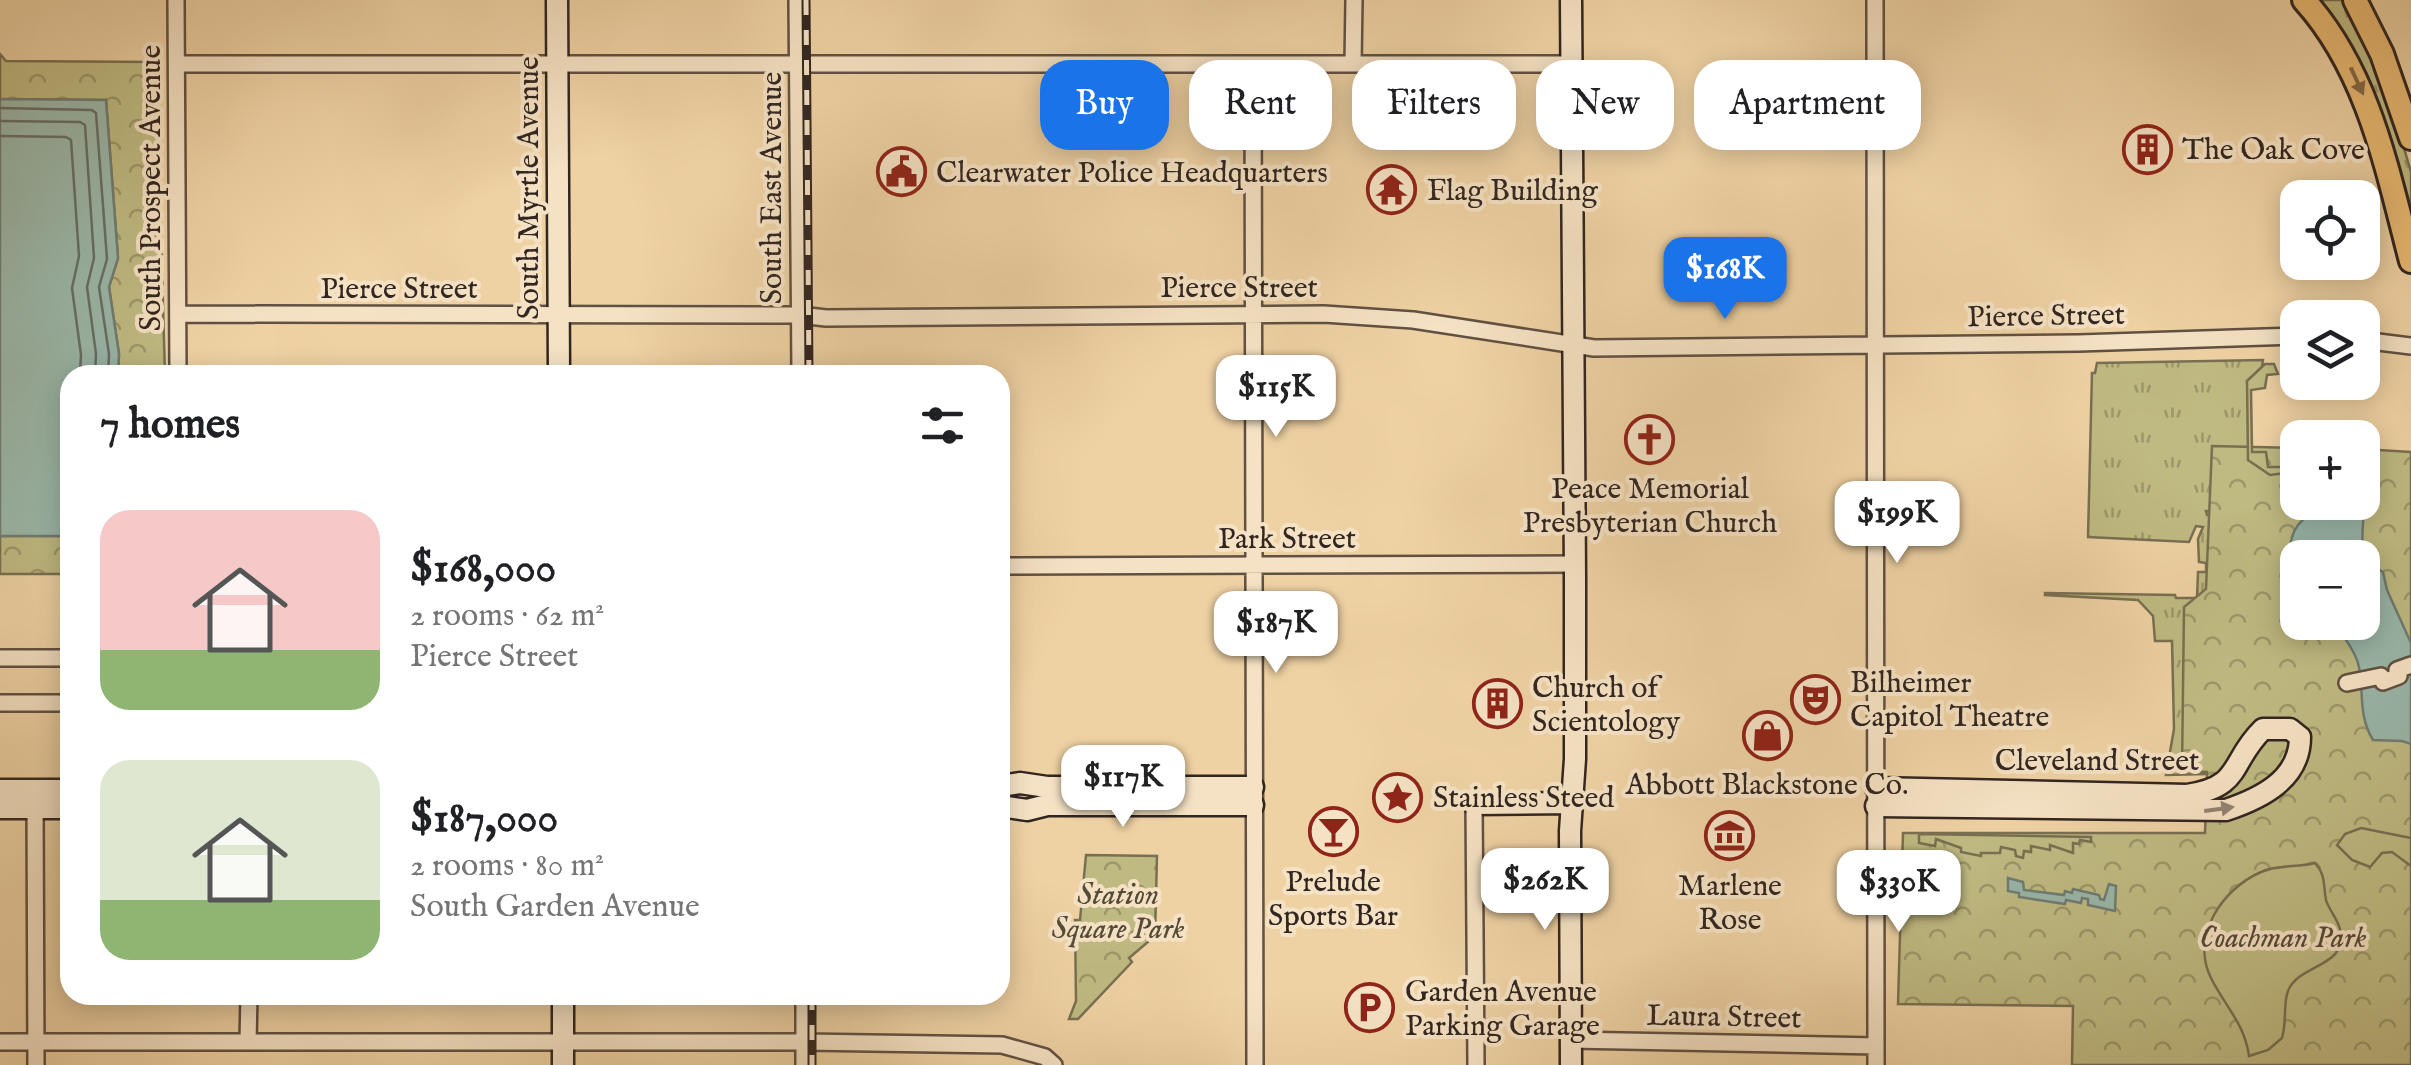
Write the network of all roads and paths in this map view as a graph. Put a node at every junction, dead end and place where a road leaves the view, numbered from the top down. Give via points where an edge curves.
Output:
1 (176, 0) edge
2 (557, 0) edge
3 (797, 0) edge
4 (1354, 0) edge
5 (1571, 0) edge
6 (1875, 0) edge
7 (2304, 0) edge
8 (2355, 0) edge
9 (1353, 60) edge
10 (1572, 60) edge
11 (177, 64) junction
12 (558, 64) junction
13 (798, 64) junction
14 (1189, 64) edge
15 (2411, 138) edge
16 (1253, 150) edge
17 (1573, 150) edge
18 (2411, 261) edge
19 (178, 314) junction
20 (1253, 314) junction
21 (559, 315) junction
22 (800, 315) junction
23 (2280, 336) edge
24 (2380, 342) edge
25 (1876, 344) junction
26 (1574, 346) junction
27 (2411, 346) edge
28 (178, 365) edge
29 (559, 365) edge
30 (800, 365) edge
31 (1575, 564) junction
32 (1010, 566) edge
33 (1253, 566) junction
34 (0, 658) edge
35 (60, 658) edge
36 (2411, 661) edge
37 (2346, 680) dead end
38 (60, 702) edge
39 (0, 703) edge
40 (2232, 773) junction
41 (1010, 784) edge
42 (0, 790) edge
43 (60, 793) edge
44 (1572, 795) junction
45 (1253, 796) junction
46 (2259, 796) junction
47 (1876, 797) junction
48 (36, 799) junction
49 (1474, 804) joint
50 (60, 805) edge
51 (1010, 807) edge
52 (0, 808) edge
53 (250, 1005) edge
54 (563, 1005) edge
55 (804, 1005) edge
56 (1571, 1040) junction
57 (36, 1041) junction
58 (0, 1042) edge
59 (248, 1042) junction
60 (804, 1042) junction
61 (563, 1043) junction
62 (1876, 1046) junction
63 (36, 1065) edge
64 (563, 1065) edge
65 (804, 1065) edge
66 (1054, 1065) edge
67 (1255, 1065) edge
68 (1476, 1065) edge
69 (1570, 1065) edge
70 (1876, 1065) edge

1 - 11 street, South Prospect Avenue
2 - 12 street, South Myrtle Avenue
3 - 13 street, South East Avenue
4 - 9 street
5 - 10 street
6 - 25 street
7 -> 18 main road via 2341,48 2366,101
8 - 15 main road
11 - 12 street
11 - 19 street, South Prospect Avenue
12 - 13 street
12 - 21 street, South Myrtle Avenue
13 - 14 street
13 - 22 street, South East Avenue
16 - 20 street
17 - 26 street
19 - 21 street, Pierce Street
19 - 28 street, South Prospect Avenue
20 - 22 street, Pierce Street
20 - 26 street, Pierce Street via 1412,320
20 - 33 street
21 - 22 street, Pierce Street
21 - 29 street, South Myrtle Avenue
22 - 30 street, South East Avenue
23 - 25 street, Pierce Street
24 - 27 street
25 - 26 street, Pierce Street
25 - 47 street
26 - 31 street
31 - 33 street, Park Street
31 - 44 street
32 - 33 street, Park Street
33 - 45 street
34 - 35 street
36 - 37 street
38 - 39 street
40 - 46 street
40 - 46 street, Cleveland Street via 2263,729 2290,729 2300,738 2295,766
40 - 47 street, Cleveland Street via 2211,792 2187,795
41 - 45 street
42 - 48 street
43 - 48 street
44 - 49 street
44 - 56 street
45 - 51 street
45 - 67 street
47 -> 46 street, Cleveland Street via 2207,812
47 - 62 street
48 - 50 street
48 - 52 street
48 - 57 street
49 - 68 street
53 - 59 street
54 - 61 street
55 - 60 street
56 - 62 street, Laura Street
56 - 69 street
57 - 58 street
57 - 59 street
57 - 63 street
59 - 61 street
60 - 61 street
60 - 65 street
60 - 66 street via 1002,1045 1045,1056
61 - 64 street
62 - 70 street

